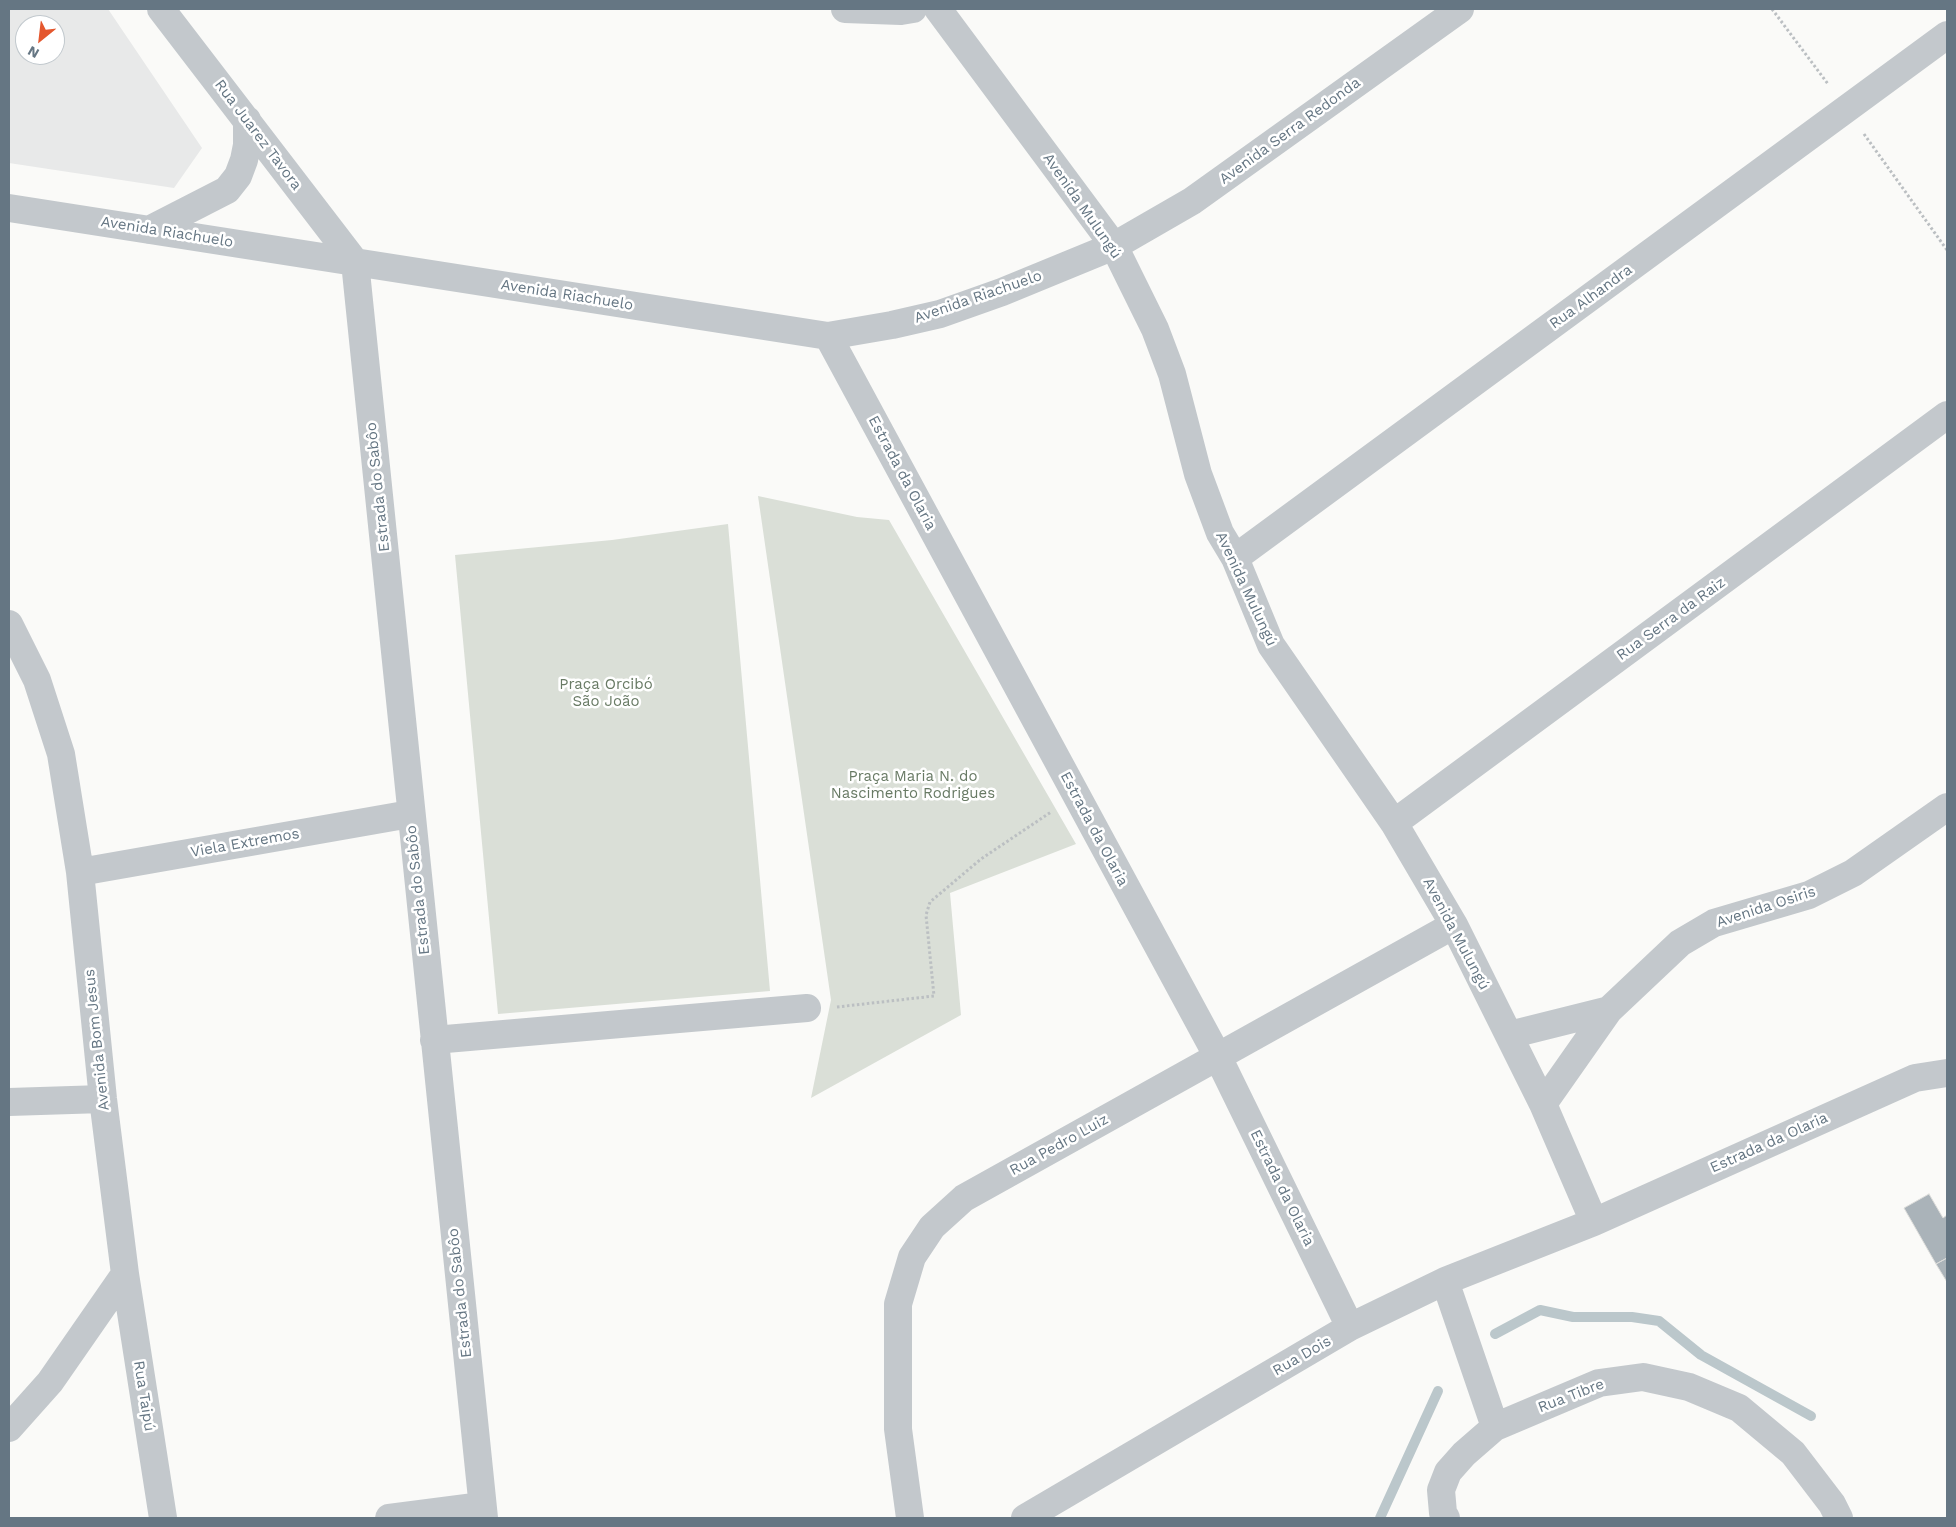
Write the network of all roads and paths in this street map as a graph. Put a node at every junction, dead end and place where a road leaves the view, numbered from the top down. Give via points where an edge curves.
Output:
1 (161, 9) edge
2 (845, 9) edge
3 (912, 9) edge
4 (938, 9) edge
5 (1460, 9) edge
6 (1947, 35) edge
7 (247, 120) junction
8 (9, 208) edge
9 (149, 230) junction
10 (1114, 246) junction
11 (355, 262) junction
12 (828, 336) junction
13 (1947, 415) edge
14 (1235, 558) junction
15 (9, 624) edge
16 (1076, 795) junction
17 (1943, 812) edge
18 (410, 814) junction
19 (1394, 824) junction
20 (80, 872) junction
21 (1454, 925) junction
22 (807, 1008) joint
23 (1609, 1010) junction
24 (1509, 1035) junction
25 (434, 1040) junction
26 (1218, 1057) junction
27 (1947, 1073) edge
28 (103, 1098) junction
29 (9, 1102) edge
30 (1543, 1104) junction
31 (1594, 1222) junction
32 (125, 1274) junction
33 (1445, 1281) junction
34 (1350, 1327) junction
35 (1495, 1427) junction
36 (9, 1428) edge
37 (483, 1512) edge
38 (164, 1518) edge
39 (389, 1518) edge
40 (910, 1518) edge
41 (1024, 1518) edge
42 (1446, 1518) edge
43 (1840, 1518) edge

1 - 7 street, Rua Juarez Tavora
2 - 3 street
4 - 10 street, Avenida Mulungú
5 - 10 street, Avenida Serra Redonda via 1192,201
6 - 14 street, Rua Alhandra
7 - 9 street via 244,160 238,176 227,190
7 - 11 street, Rua Juarez Tavora
8 - 9 street, Avenida Riachuelo
9 - 11 street, Avenida Riachuelo
10 - 12 street, Avenida Riachuelo via 940,314 892,326
10 - 14 street, Avenida Mulungú via 1155,329 1172,374 1198,474 1220,532
11 - 12 street, Avenida Riachuelo
11 - 18 street, Estrada do Sabôo
12 - 16 street, Estrada da Olaria
13 - 19 street, Rua Serra da Raiz
14 - 19 street, Avenida Mulungú via 1271,646
15 - 20 street, Avenida Bom Jesus via 37,680 61,754
16 - 22 path via 981,860 930,902 926,915 934,996 846,1007
16 - 26 street, Estrada da Olaria
17 - 23 street, Avenida Osiris via 1853,872 1810,895 1714,923 1680,943
18 - 20 street, Viela Extremos
18 - 25 street, Estrada do Sabôo
19 - 21 street, Avenida Mulungú
20 - 28 street, Avenida Bom Jesus
21 - 24 street, Avenida Mulungú
21 - 26 street, Rua Pedro Luiz
22 - 25 street
23 - 24 street, Avenida Osiris
23 - 30 street, Avenida Osiris
24 - 30 street, Avenida Mulungú
25 - 37 street, Estrada do Sabôo
26 - 34 street, Estrada da Olaria
26 - 40 street, Rua Pedro Luiz via 964,1198 932,1227 912,1257 898,1304 898,1429
27 - 31 street, Estrada da Olaria via 1915,1078
28 - 29 street
28 - 32 street, Avenida Bom Jesus
30 - 31 street, Avenida Mulungú
31 - 33 street, Rua Dois
32 - 36 street via 50,1382
32 - 38 street, Rua Taipú
33 - 34 street, Rua Dois
33 - 35 street
34 - 41 street, Rua Dois
35 - 42 street, Rua Tibre via 1448,1472 1441,1490
35 - 43 street, Rua Tibre via 1599,1383 1643,1377 1690,1387 1739,1408 1793,1453
37 - 39 street

